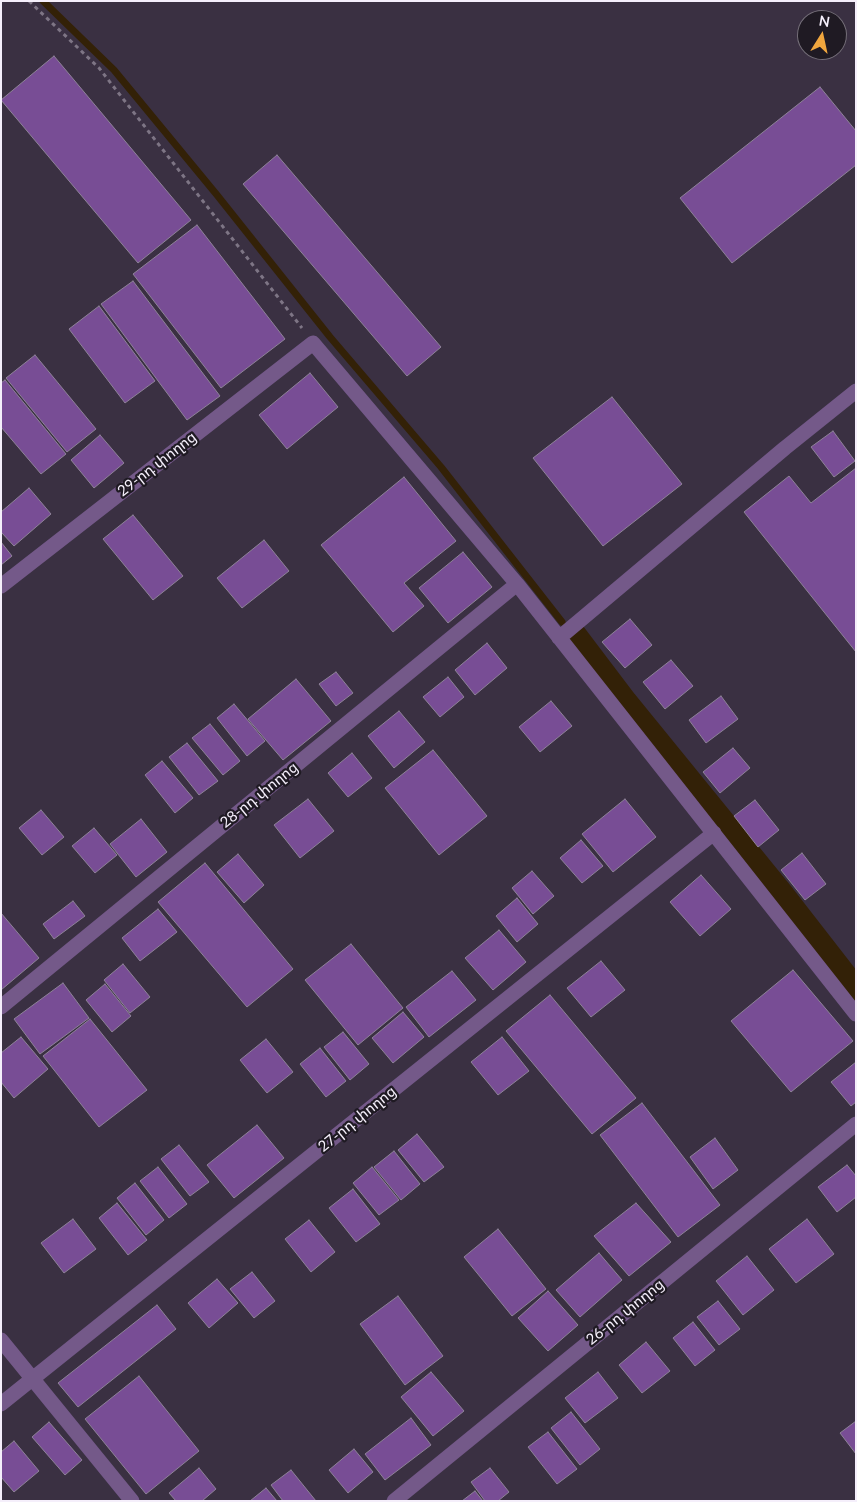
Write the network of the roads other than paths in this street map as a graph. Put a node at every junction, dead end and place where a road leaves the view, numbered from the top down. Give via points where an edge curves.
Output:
1 (856, 391) edge
2 (517, 584) junction
3 (1, 586) edge
4 (559, 638) junction
5 (714, 833) junction
6 (1, 1007) edge
7 (856, 1014) edge
8 (856, 1124) edge
9 (1, 1340) edge
10 (33, 1378) junction
11 (1, 1404) edge
12 (132, 1501) edge
13 (394, 1501) edge

1 - 4 street
2 - 3 street, 29-րդ փողոց via 314,343
2 - 4 street
2 - 6 street, 28-րդ փողոց
4 - 5 street
5 - 7 street
5 - 10 street, 27-րդ փողոց
8 - 13 street, 26-րդ փողոց
9 - 10 street
10 - 11 street, 27-րդ փողոց
10 - 12 street

